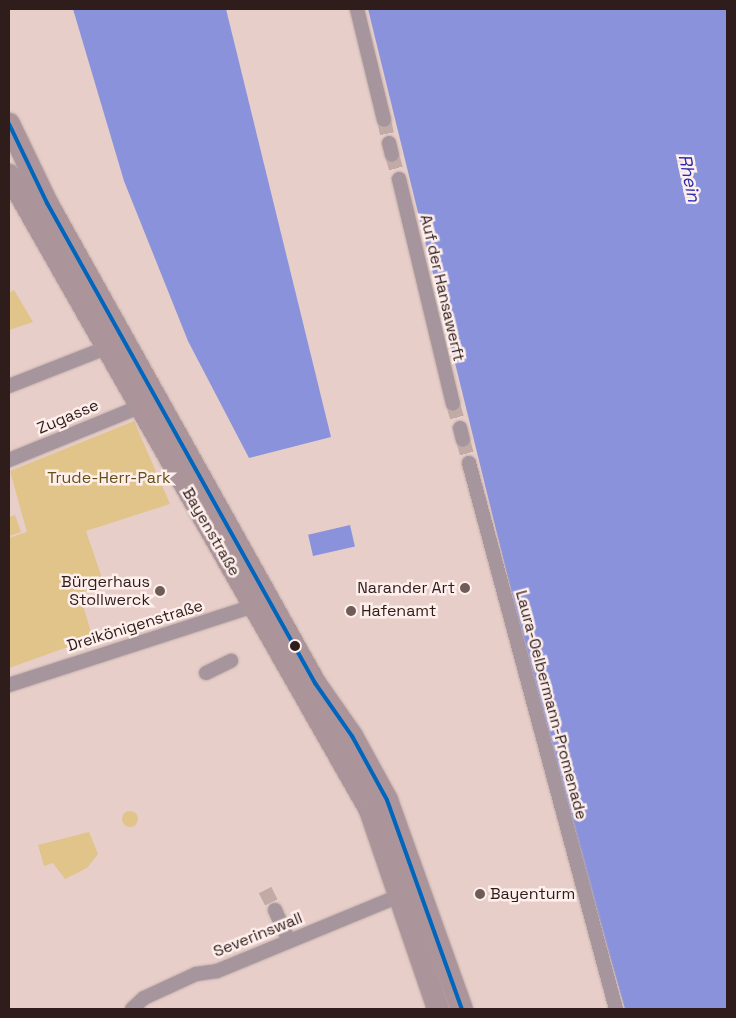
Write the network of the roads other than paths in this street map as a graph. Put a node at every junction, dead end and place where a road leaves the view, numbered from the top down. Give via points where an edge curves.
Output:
1 (357, 9) edge
2 (384, 120) tunnel mouth
3 (9, 124) edge
4 (16, 172) edge
5 (399, 179) tunnel mouth
6 (15, 196) edge
7 (108, 347) junction
8 (9, 386) edge
9 (453, 404) tunnel mouth
10 (141, 406) junction
11 (9, 460) edge
12 (469, 463) tunnel mouth
13 (263, 603) junction
14 (231, 662) dead end
15 (206, 673) dead end
16 (9, 685) edge
17 (402, 896) junction
18 (274, 910) tunnel mouth
19 (426, 938) junction
20 (289, 941) junction
21 (132, 1009) edge
22 (438, 1009) edge
23 (462, 1009) edge
24 (616, 1009) edge

1 - 2 street
3 - 4 main road, Bayenstraße
4 - 6 main road, Bayenstraße
4 - 13 main road, Bayenstraße
5 - 9 street, Auf der Hansawerft
6 - 7 main road, Bayenstraße
7 - 8 street
7 - 10 main road, Bayenstraße
10 - 11 street, Zugasse
10 - 13 main road, Bayenstraße
12 - 24 street, Laura-Oelbermann-Promenade via 572,871
13 - 16 street, Dreikönigenstraße
13 - 17 main road, Bayenstraße via 370,810
13 - 19 main road, Bayenstraße via 368,764 409,862
14 - 15 street
17 - 19 main road, Bayenstraße
17 - 20 street, Severinswall
18 - 20 street
19 - 22 main road
19 - 23 main road
20 - 21 street, Severinswall via 217,971 196,974 144,998

